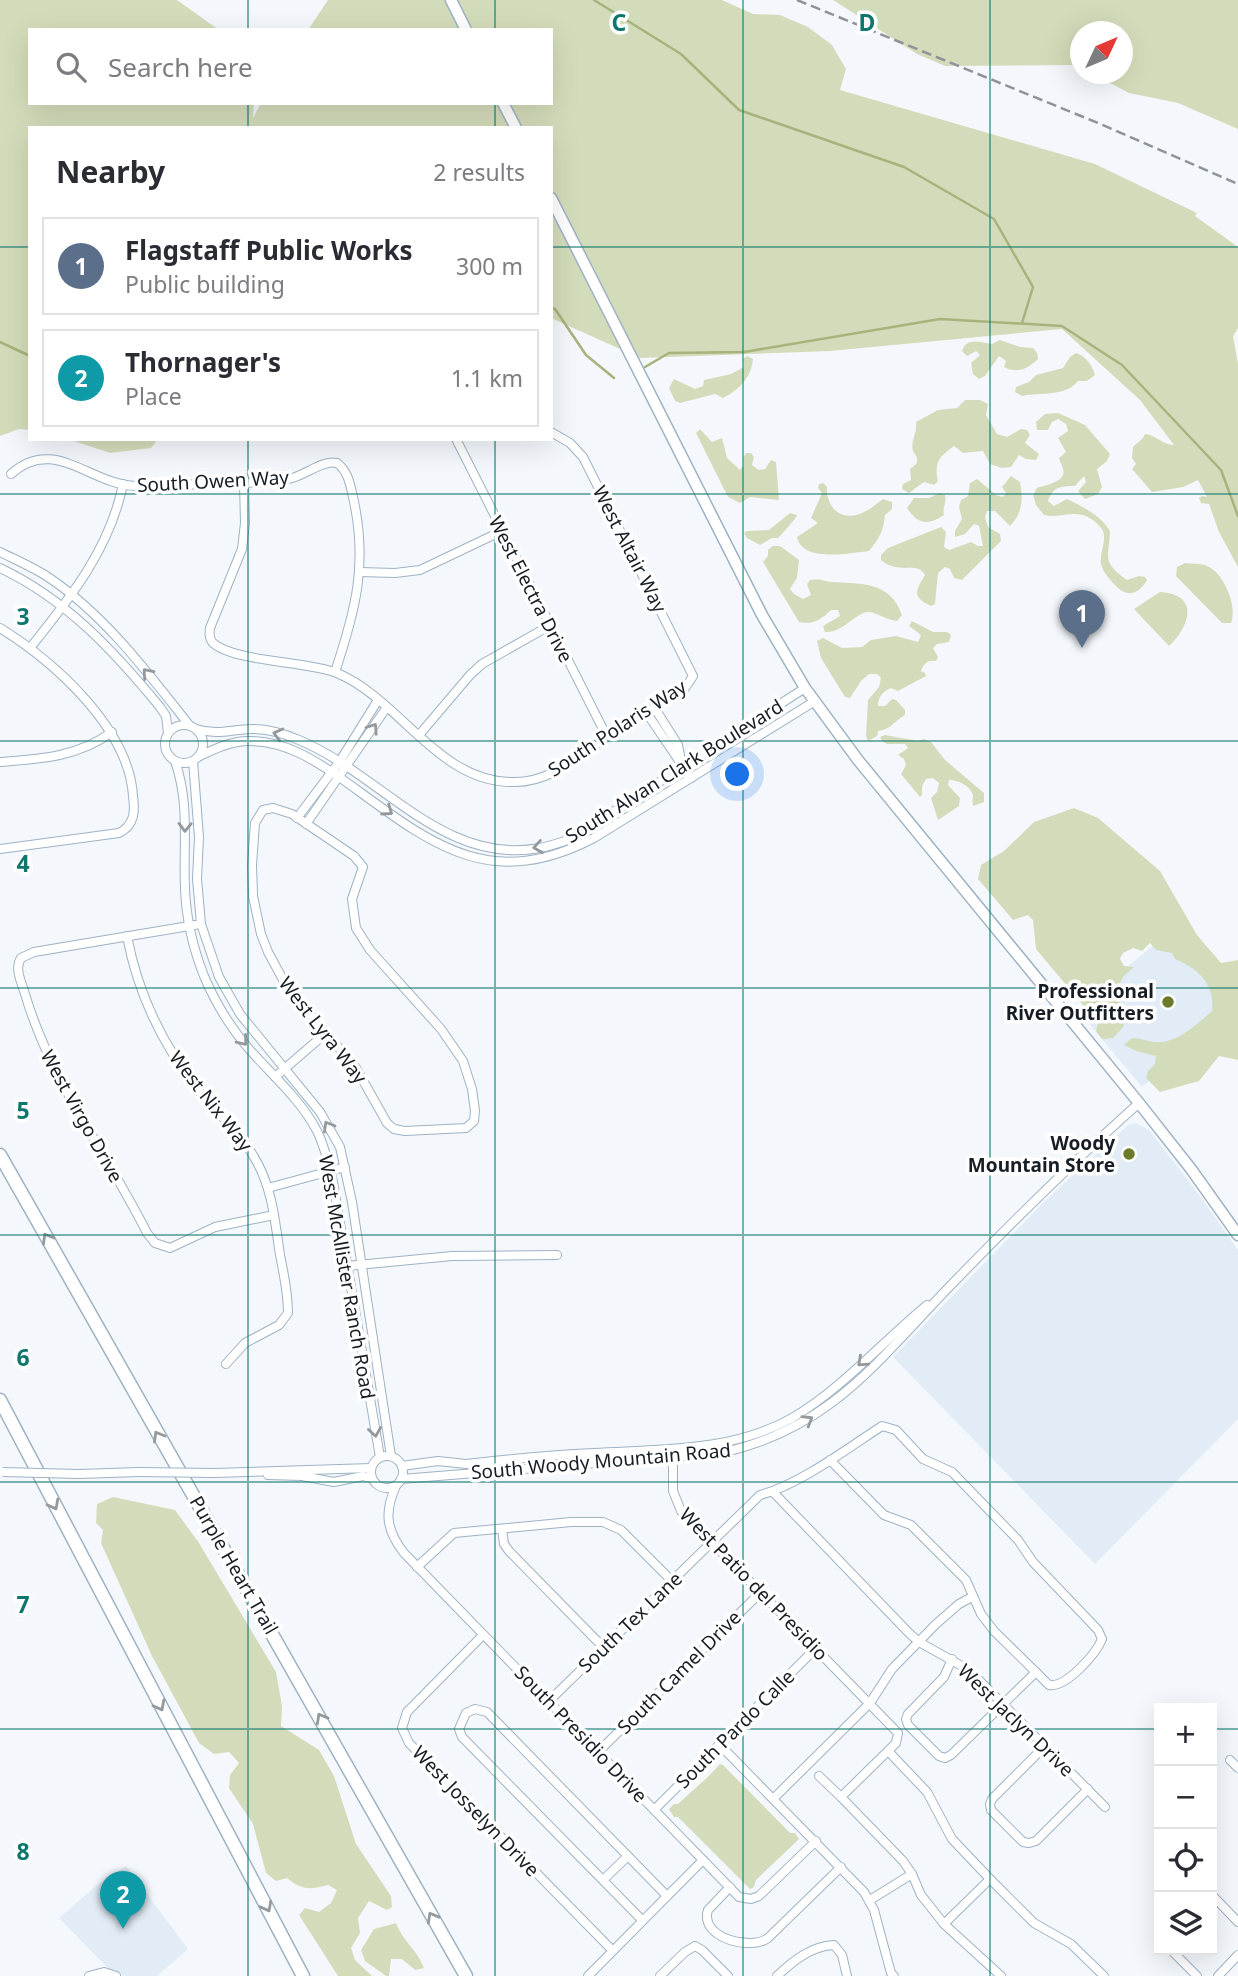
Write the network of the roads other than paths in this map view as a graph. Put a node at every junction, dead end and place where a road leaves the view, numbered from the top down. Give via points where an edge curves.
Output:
1 (451, 0) edge
2 (465, 28) edge
3 (504, 105) edge
4 (515, 126) edge
5 (553, 202) edge
6 (553, 433) edge
7 (457, 441) edge
8 (11, 474) dead end
9 (244, 482) junction
10 (123, 484) junction
11 (502, 531) junction
12 (0, 552) edge
13 (0, 568) edge
14 (360, 572) junction
15 (72, 596) junction
16 (64, 606) junction
17 (550, 626) junction
18 (0, 628) edge
19 (30, 648) junction
20 (335, 672) junction
21 (692, 679) joint
22 (806, 688) junction
23 (377, 700) junction
24 (815, 701) junction
25 (387, 707) junction
26 (650, 710) junction
27 (193, 727) junction
28 (112, 732) junction
29 (168, 733) junction
30 (419, 735) junction
31 (607, 737) junction
32 (196, 759) junction
33 (175, 761) junction
34 (0, 762) edge
35 (344, 763) junction
36 (683, 765) junction
37 (336, 774) junction
38 (691, 778) junction
39 (298, 818) junction
40 (306, 824) junction
41 (0, 849) edge
42 (201, 924) junction
43 (190, 926) junction
44 (127, 936) junction
45 (326, 1032) junction
46 (285, 1068) junction
47 (275, 1077) junction
48 (1139, 1103) junction
49 (0, 1155) edge
50 (345, 1167) junction
51 (330, 1171) junction
52 (268, 1188) junction
53 (274, 1215) junction
54 (1238, 1235) edge
55 (557, 1255) dead end
56 (361, 1264) junction
57 (347, 1266) junction
58 (226, 1364) dead end
59 (0, 1401) edge
60 (673, 1453) junction
61 (391, 1456) junction
62 (380, 1457) junction
63 (830, 1460) junction
64 (402, 1466) junction
65 (371, 1468) junction
66 (1, 1472) edge
67 (262, 1473) junction
68 (373, 1481) junction
69 (399, 1482) junction
70 (773, 1492) junction
71 (387, 1505) junction
72 (502, 1529) junction
73 (711, 1543) junction
74 (417, 1567) junction
75 (671, 1581) junction
76 (760, 1593) junction
77 (972, 1597) junction
78 (483, 1635) junction
79 (919, 1642) junction
80 (604, 1648) junction
81 (816, 1649) junction
82 (952, 1660) junction
83 (1036, 1672) junction
84 (549, 1701) junction
85 (870, 1703) junction
86 (1003, 1704) junction
87 (719, 1744) junction
88 (1045, 1746) junction
89 (888, 1751) junction
90 (598, 1752) junction
91 (1230, 1760) dead end
92 (1238, 1768) edge
93 (820, 1776) dead end
94 (1088, 1789) junction
95 (841, 1797) junction
96 (774, 1798) junction
97 (1105, 1807) dead end
98 (654, 1810) junction
99 (816, 1840) junction
100 (628, 1856) junction
101 (703, 1860) junction
102 (841, 1867) junction
103 (912, 1874) junction
104 (990, 1879) junction
105 (603, 1880) junction
106 (730, 1887) junction
107 (667, 1896) junction
108 (870, 1900) junction
109 (1217, 1900) edge
110 (642, 1920) junction
111 (1238, 1922) edge
112 (944, 1924) junction
113 (612, 1950) junction
114 (1176, 1955) edge
115 (1238, 1955) edge
116 (889, 1975) edge
117 (89, 1976) edge
118 (116, 1976) edge
119 (303, 1976) edge
120 (466, 1976) edge
121 (588, 1976) edge
122 (660, 1976) edge
123 (728, 1976) edge
124 (777, 1976) edge
125 (847, 1976) edge
126 (1000, 1976) edge
127 (1104, 1976) edge
128 (1197, 1976) edge
129 (1218, 1976) edge

1 - 2 main road
3 - 4 main road
5 - 22 main road via 756,605
6 - 21 street, West Altair Way via 583,457
7 - 11 street, West Electra Drive
8 - 10 street, South Owen Way via 27,462 44,458
9 - 10 street, South Owen Way
9 - 14 street, South Owen Way via 284,480 337,463 346,473 355,505
9 - 20 street, South Polaris Way via 242,549 209,636 230,651
10 - 15 street via 108,533
11 - 14 street via 427,568
11 - 17 street, West Electra Drive
12 - 15 street
13 - 16 street
14 - 20 street via 354,612
15 - 16 street
27 -> 15 street via 115,637
16 - 19 street
16 - 29 street via 160,707
17 - 30 street via 482,664
17 - 31 street, West Electra Drive
18 - 19 street
19 - 28 street
20 - 23 street, South Polaris Way
21 - 26 street, South Polaris Way
22 - 24 main road
22 - 36 street, South Alvan Clark Boulevard
23 - 25 street, South Polaris Way
23 - 35 street
24 - 38 street, South Alvan Clark Boulevard
24 - 48 main road
25 - 30 street, South Polaris Way
35 -> 25 street
26 - 31 street, South Polaris Way
26 - 36 street
27 - 29 street via 178,726
27 - 32 street via 203,739
35 -> 27 street, South Alvan Clark Boulevard via 300,740 262,730 211,733
28 - 34 street via 65,755
28 - 41 street via 133,785 134,813 126,829
29 - 33 street via 165,745
30 - 31 street, South Polaris Way via 464,771 514,782 550,774
32 - 33 street
32 - 37 street, South Alvan Clark Boulevard via 227,745 257,741 288,747
32 - 42 street, West McAllister Ranch Road
33 -> 43 street, West McAllister Ranch Road via 185,794 185,890
36 -> 35 street, South Alvan Clark Boulevard via 571,839 542,848 497,849 436,829
35 - 37 street
36 - 38 street
37 -> 38 street, South Alvan Clark Boulevard via 433,843 467,857 505,862 570,850
37 - 39 street
37 - 40 street
39 - 40 street
39 - 45 street, West Lyra Way via 278,809 264,810 255,823 253,896 261,934 273,961 288,987
40 - 45 street, West Lyra Way via 363,867 352,899 356,928 457,1051 472,1089 475,1116 471,1125 459,1130 394,1129 356,1068
42 - 43 street, West Virgo Drive
42 - 46 street, West McAllister Ranch Road via 219,976 240,1014
43 - 44 street, West Virgo Drive
43 -> 47 street, West McAllister Ranch Road via 205,979 225,1016
44 - 52 street, West Nix Way via 136,980 164,1038 189,1078 246,1144
44 - 53 street, West Virgo Drive via 34,952 19,962 31,1014 55,1072 155,1243 170,1248 215,1227
45 - 46 street
46 - 47 street
50 -> 46 street, West McAllister Ranch Road via 340,1147 320,1112
47 - 51 street, West McAllister Ranch Road via 316,1129
48 - 54 main road
48 - 60 street, South Woody Mountain Road via 846,1392 800,1424 744,1448
120 -> 49 highway, Purple Heart Trail
50 - 51 street
50 - 56 street, West McAllister Ranch Road
51 - 52 street
51 - 57 street, West McAllister Ranch Road
52 - 53 street, West Nix Way
53 - 58 street, West Nix Way via 288,1313 279,1325 238,1348
55 - 56 street via 452,1256
56 - 57 street
56 - 61 street, West McAllister Ranch Road
57 -> 62 street, West McAllister Ranch Road
59 -> 119 highway
60 - 64 street, South Woody Mountain Road
60 - 69 street, South Woody Mountain Road
60 - 73 street, West Patio del Presidio via 675,1500
61 - 62 street
61 - 64 street
62 - 65 street
63 - 70 street, South Tex Lane
63 - 77 street via 884,1515 911,1525 967,1581
63 - 83 street, South Tex Lane via 889,1426 923,1458 952,1472 1018,1540 1102,1639 1057,1686 1049,1685
64 - 69 street
65 - 67 street
65 - 68 street
66 - 67 street, bridge
67 - 68 street via 334,1482 363,1476
68 - 69 street via 386,1488
68 - 71 street, South Presidio Drive
69 - 71 street
70 - 73 street, South Tex Lane via 760,1495
70 - 79 street, West Jaclyn Drive
71 - 74 street, South Presidio Drive via 392,1535
72 - 74 street via 454,1533
72 - 75 street via 603,1521 621,1530
72 - 80 street via 503,1544
73 - 75 street, South Tex Lane
73 - 76 street, West Patio del Presidio
74 - 78 street, South Presidio Drive
75 - 80 street, South Tex Lane
76 - 81 street, West Patio del Presidio
76 - 90 street, South Camel Drive
77 - 79 street
77 - 83 street via 994,1631
78 - 84 street, South Presidio Drive
78 - 113 street, West Josselyn Drive via 407,1712 402,1728 409,1742
79 - 82 street, West Jaclyn Drive
79 - 85 street via 892,1669
80 - 84 street, South Tex Lane
81 - 85 street, West Patio del Presidio
81 - 87 street, South Pardo Calle
82 - 86 street, West Jaclyn Drive via 969,1670
82 - 86 street via 944,1677 906,1719 939,1756 951,1755
83 - 86 street
84 - 90 street, South Presidio Drive
85 - 89 street, West Patio del Presidio via 898,1732
85 - 96 street
86 - 88 street, West Jaclyn Drive
87 - 96 street
87 - 98 street, South Pardo Calle
88 - 94 street, West Jaclyn Drive
88 - 94 street via 992,1799 991,1810 1029,1843
89 - 95 street
89 - 104 street via 927,1792 952,1839
90 - 98 street, South Presidio Drive
91 - 92 street
93 - 95 street
94 - 97 street, West Jaclyn Drive
95 - 103 street
96 - 99 street
98 - 101 street, South Presidio Drive
99 - 102 street
99 - 106 street via 758,1896 739,1897
100 - 105 street
100 - 105 street via 487,1712 475,1709 466,1713 459,1730 462,1737
100 - 107 street
101 - 106 street, South Presidio Drive
101 - 107 street
102 - 106 street via 759,1943 726,1939 708,1925 708,1910
102 - 108 street
103 - 108 street
103 - 112 street via 921,1895
104 - 112 street
104 - 127 street via 1034,1923 1071,1944
105 - 110 street
107 - 110 street
108 - 116 street
109 - 111 street
110 - 113 street
112 - 126 street
113 - 121 street
114 - 128 street
115 - 129 street
117 - 118 street via 104,1972
122 - 123 street via 695,1946
124 - 125 street via 799,1957 834,1945 842,1955

